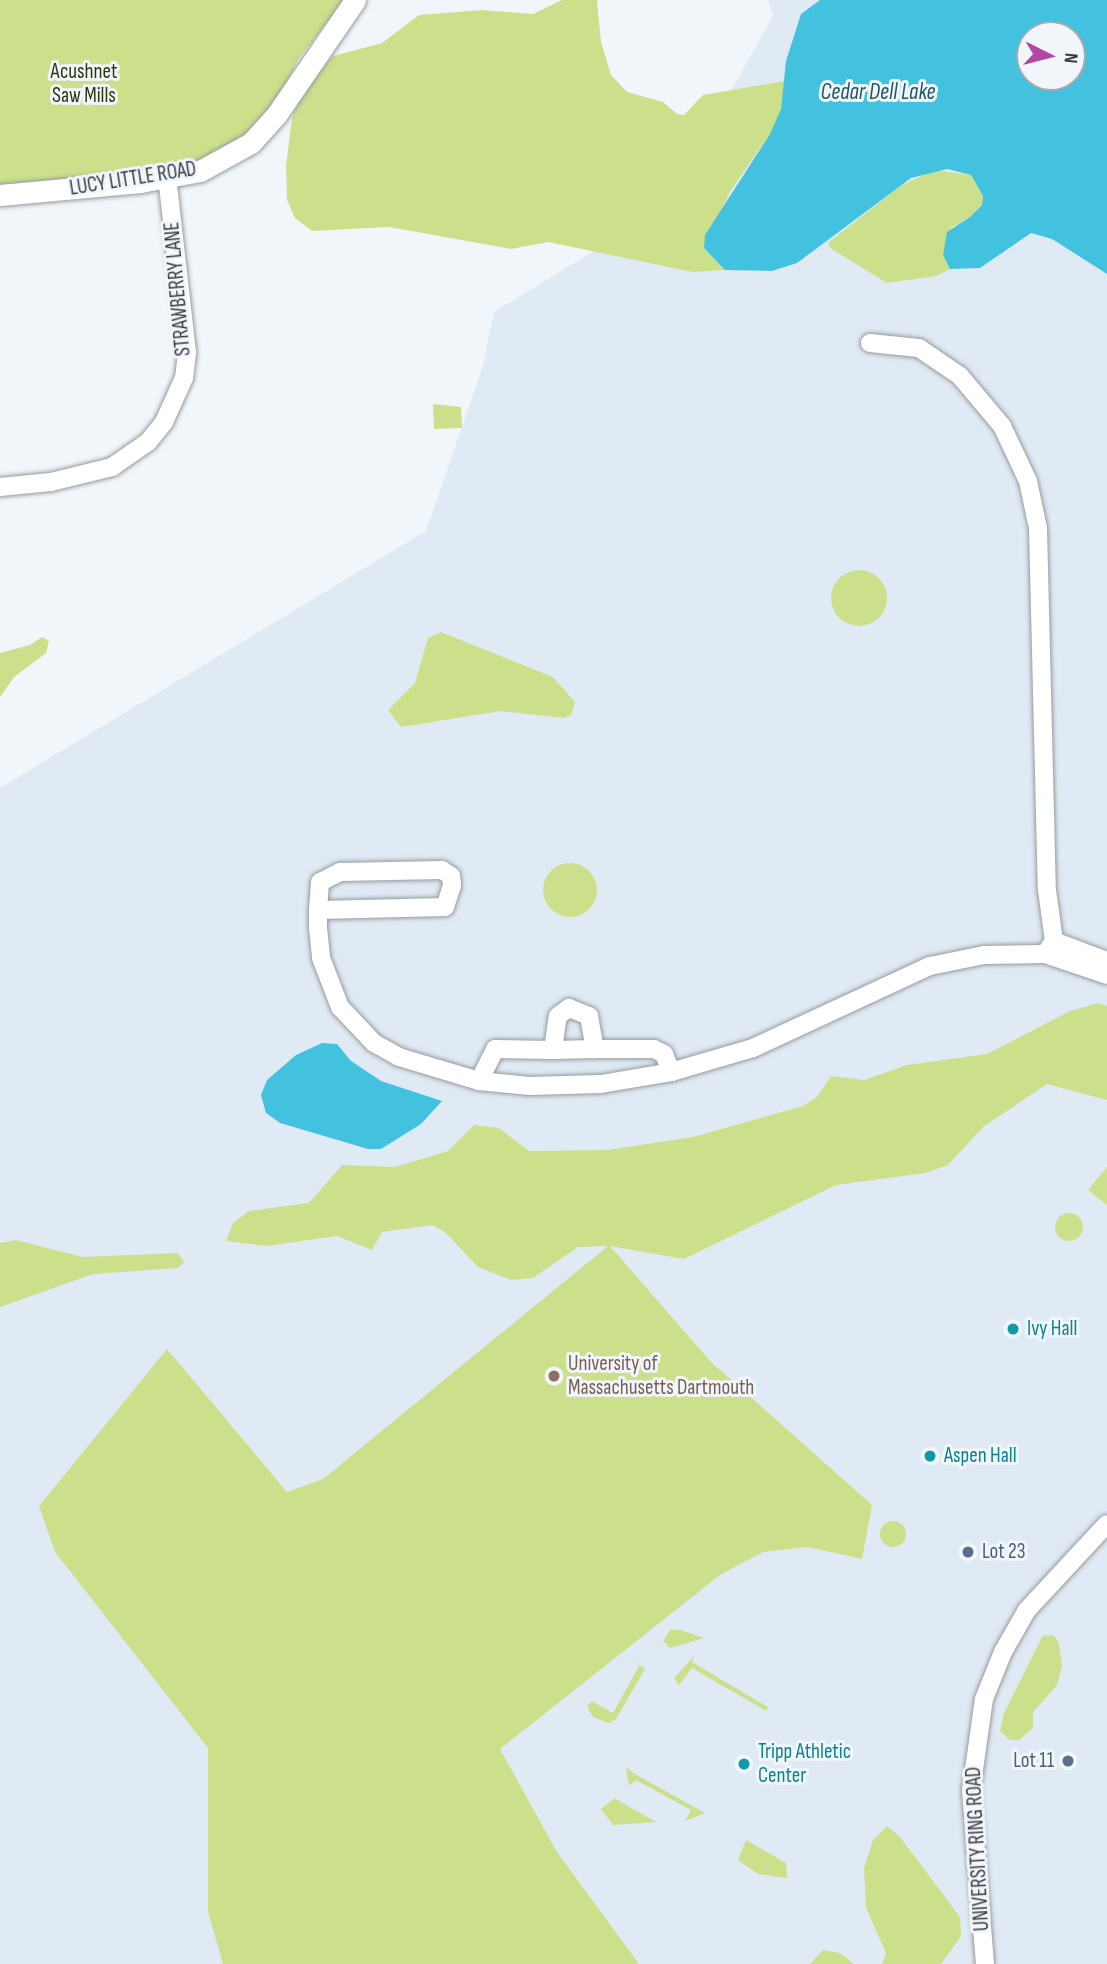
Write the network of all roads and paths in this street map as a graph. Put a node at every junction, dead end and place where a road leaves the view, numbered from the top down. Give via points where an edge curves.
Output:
1 (355, 0) edge
2 (167, 177) junction
3 (0, 195) edge
4 (870, 343) dead end
5 (0, 487) edge
6 (318, 910) junction
7 (1049, 947) junction
8 (1107, 961) edge
9 (1107, 975) edge
10 (595, 1049) junction
11 (553, 1050) junction
12 (671, 1072) junction
13 (479, 1081) junction
14 (1107, 1524) edge
15 (985, 1964) edge

1 - 2 street, LUCY LITTLE ROAD via 283,105 251,143 200,171
2 - 3 street, LUCY LITTLE ROAD
2 - 5 street, STRAWBERRY LANE via 187,352 184,378 164,422 148,442 112,467 51,482
4 - 7 street via 919,348 960,376 1002,426 1028,481 1038,528
6 - 6 street via 435,910 450,899 451,876 429,869 340,872 320,882
6 - 13 street via 328,985 356,1026 399,1057
7 - 8 street
7 - 9 street
7 - 12 street via 930,966 753,1048
10 - 11 street
10 - 11 street via 589,1016 569,1009 558,1016
10 - 12 street via 654,1049 664,1054
11 - 13 street via 495,1049
12 - 13 street via 601,1084 530,1086
14 - 15 street, UNIVERSITY RING ROAD via 1035,1598 1003,1652 984,1699 971,1791

